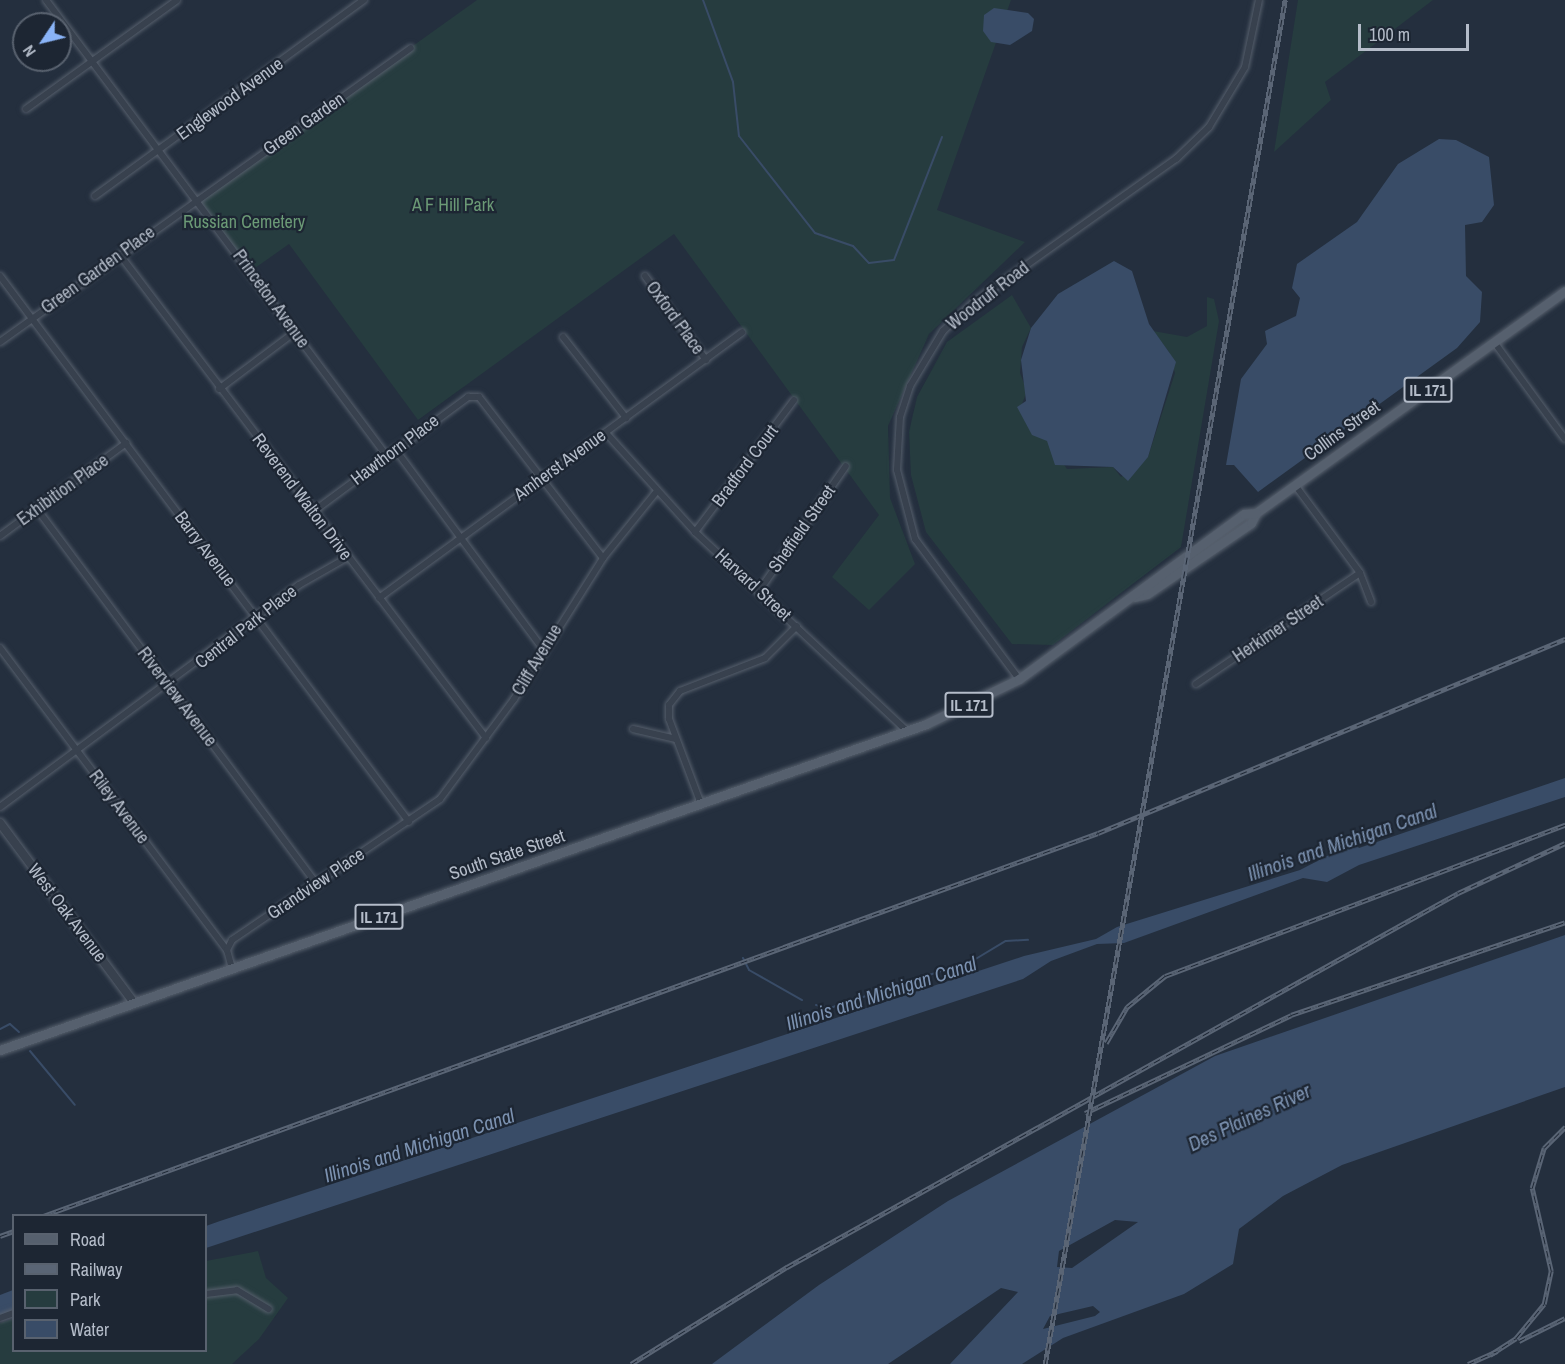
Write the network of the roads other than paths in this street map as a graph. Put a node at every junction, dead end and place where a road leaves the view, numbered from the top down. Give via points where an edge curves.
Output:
1 (46, 0) edge
2 (177, 0) edge
3 (364, 0) edge
4 (1259, 0) edge
5 (411, 48) dead end
6 (93, 61) junction
7 (27, 110) dead end
8 (160, 151) junction
9 (95, 196) dead end
10 (197, 199) junction
11 (120, 255) junction
12 (0, 276) edge
13 (645, 276) dead end
14 (1565, 291) edge
15 (32, 319) junction
16 (295, 332) junction
17 (742, 332) dead end
18 (563, 337) dead end
19 (0, 342) edge
20 (1494, 342) junction
21 (705, 360) junction
22 (219, 389) junction
23 (794, 400) dead end
24 (626, 418) junction
25 (606, 433) junction
26 (1565, 439) edge
27 (126, 444) junction
28 (395, 449) junction
29 (386, 455) junction
30 (846, 466) dead end
31 (544, 476) junction
32 (1295, 485) junction
33 (657, 491) junction
34 (37, 509) junction
35 (314, 511) junction
36 (695, 532) junction
37 (0, 536) edge
38 (460, 538) junction
39 (348, 557) junction
40 (603, 558) junction
41 (1360, 573) junction
42 (759, 591) junction
43 (379, 598) junction
44 (1371, 602) dead end
45 (255, 617) junction
46 (797, 626) junction
47 (0, 648) edge
48 (543, 649) junction
49 (1019, 678) junction
50 (1196, 684) dead end
51 (168, 686) junction
52 (633, 729) dead end
53 (908, 731) junction
54 (486, 738) junction
55 (676, 739) junction
56 (78, 752) junction
57 (701, 804) junction
58 (0, 807) edge
59 (409, 822) junction
60 (0, 823) edge
61 (317, 885) junction
62 (227, 950) junction
63 (232, 969) junction
64 (134, 1003) junction
65 (0, 1050) edge
66 (207, 1294) edge
67 (269, 1309) dead end

1 - 6 street, Princeton Avenue
2 - 6 street
3 - 8 street, Englewood Avenue
4 - 49 street, Woodruff Road via 1245,68 1209,127 1176,159 973,303 943,331 910,386 900,417 897,470 915,539
5 - 10 street, Green Garden
6 - 7 street
6 - 8 street, Princeton Avenue
8 - 9 street, Englewood Avenue
8 - 10 street, Princeton Avenue
10 - 11 street, Green Garden Place
10 - 16 street, Princeton Avenue
11 - 15 street, Green Garden Place
11 - 22 street, Reverend Walton Drive
12 - 15 street, Barry Avenue
13 - 21 street, Oxford Place
14 - 20 main road, Collins Street / IL 171
15 - 19 street, Green Garden Place
15 - 27 street, Barry Avenue
16 - 22 street
16 - 29 street, Princeton Avenue
17 - 21 street, Amherst Avenue
18 - 24 street
20 - 26 street
20 - 32 main road, Collins Street / IL 171
21 - 24 street, Amherst Avenue
22 - 35 street, Reverend Walton Drive
23 - 36 street, Bradford Court
24 - 25 street, Amherst Avenue
25 - 31 street, Amherst Avenue
25 - 33 street, Harvard Street
27 - 34 street, Exhibition Place
27 - 45 street, Barry Avenue
28 - 29 street, Hawthorn Place
28 - 31 street, Hawthorn Place via 468,397 479,397
28 - 38 street
29 - 35 street, Hawthorn Place
30 - 42 street, Sheffield Street
31 - 38 street, Amherst Avenue
31 - 40 street
32 - 41 street
32 - 49 main road, Collins Street / IL 171 via 1256,513 1251,523
33 - 36 street, Harvard Street
33 - 40 street, Cliff Avenue
34 - 37 street, Exhibition Place
34 - 51 street, Riverview Avenue
35 - 39 street, Reverend Walton Drive
36 - 42 street, Harvard Street
38 - 43 street, Amherst Avenue
38 - 48 street
39 - 43 street, Reverend Walton Drive
39 - 45 street, Central Park Place
40 - 48 street, Cliff Avenue
41 - 44 street
41 - 50 street, Herkimer Street
42 - 46 street, Harvard Street
43 - 54 street, Reverend Walton Drive
45 - 51 street, Central Park Place
45 - 59 street, Barry Avenue
46 - 53 street, Harvard Street
46 - 55 street via 765,658 680,691 669,705
47 - 56 street, Riley Avenue
48 - 54 street, Cliff Avenue
49 - 53 main road, South State Street / IL 171
51 - 56 street, Central Park Place
51 - 61 street, Riverview Avenue
52 - 55 street
53 - 57 main road, South State Street / IL 171
54 - 59 street, Cliff Avenue via 440,800
55 - 57 street
56 - 58 street, Central Park Place
56 - 62 street, Riley Avenue
57 - 63 main road, South State Street / IL 171
59 - 61 street, Grandview Place
60 - 64 street, West Oak Avenue
61 - 62 street, Grandview Place via 232,940
62 - 63 street, Riley Avenue
63 - 64 main road, South State Street / IL 171
64 - 65 main road, South State Street / IL 171
66 - 67 street via 237,1290

